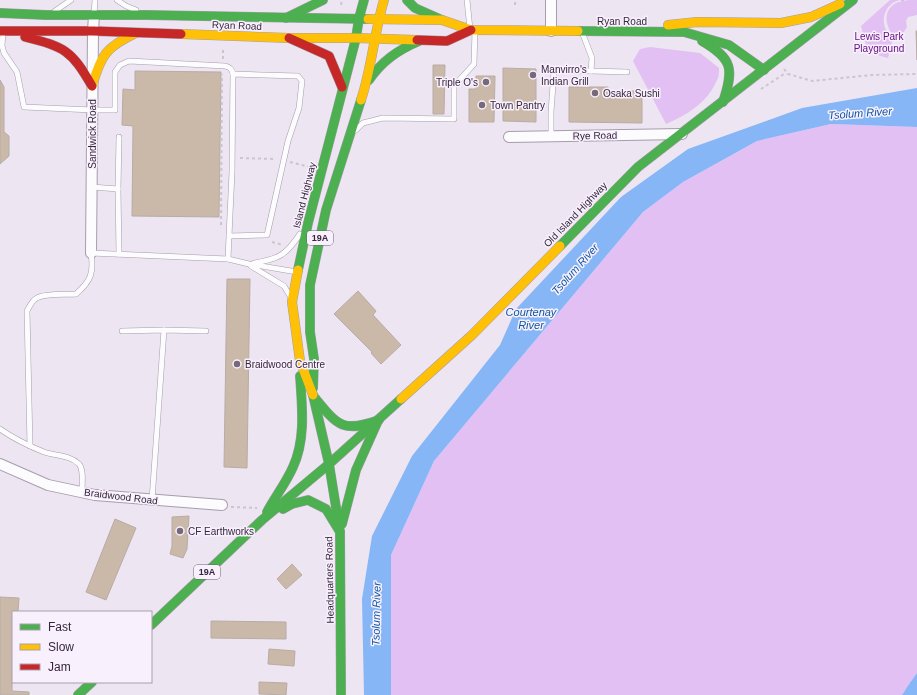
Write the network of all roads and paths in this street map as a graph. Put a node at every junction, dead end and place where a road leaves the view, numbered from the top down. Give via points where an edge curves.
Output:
1 (71, 0) edge
2 (95, 0) edge
3 (117, 0) edge
4 (323, 0) edge
5 (342, 0) edge
6 (364, 0) edge
7 (384, 0) edge
8 (407, 0) edge
9 (467, 0) edge
10 (515, 0) edge
11 (551, 0) edge
12 (848, 0) edge
13 (853, 0) edge
14 (901, 0) edge
15 (904, 0) edge
16 (341, 5) dead end
17 (515, 5) dead end
18 (0, 13) edge
19 (46, 15) junction
20 (94, 15) junction
21 (146, 15) junction
22 (286, 18) junction
23 (359, 18) junction
24 (378, 19) junction
25 (442, 20) junction
26 (473, 30) junction
27 (2, 31) edge
28 (93, 31) junction
29 (551, 31) junction
30 (136, 32) junction
31 (582, 32) junction
32 (684, 32) junction
33 (289, 38) junction
34 (356, 38) junction
35 (374, 39) junction
36 (419, 40) junction
37 (223, 46) dead end
38 (778, 59) junction
39 (222, 66) junction
40 (764, 70) junction
41 (591, 71) junction
42 (626, 72) dead end
43 (233, 74) junction
44 (917, 74) edge
45 (92, 86) junction
46 (342, 87) junction
47 (365, 87) junction
48 (723, 102) junction
49 (93, 110) junction
50 (682, 134) junction
51 (551, 136) junction
52 (119, 137) dead end
53 (348, 137) junction
54 (509, 137) dead end
55 (237, 158) dead end
56 (277, 159) dead end
57 (288, 162) dead end
58 (310, 167) dead end
59 (92, 188) junction
60 (118, 189) junction
61 (221, 211) dead end
62 (308, 223) junction
63 (229, 236) junction
64 (271, 241) dead end
65 (284, 245) dead end
66 (91, 253) junction
67 (119, 254) junction
68 (228, 259) junction
69 (249, 264) junction
70 (297, 272) junction
71 (310, 285) junction
72 (292, 302) junction
73 (164, 330) junction
74 (122, 331) dead end
75 (206, 331) dead end
76 (300, 361) junction
77 (312, 395) junction
78 (379, 420) junction
79 (0, 429) edge
80 (30, 446) junction
81 (0, 464) edge
82 (329, 464) junction
83 (82, 492) junction
84 (152, 500) junction
85 (226, 506) joint
86 (257, 508) dead end
87 (262, 520) junction
88 (340, 532) junction
89 (152, 624) edge
90 (91, 683) edge
91 (78, 695) edge
92 (341, 695) edge

1 - 19 lane
2 - 20 lane
3 - 21 lane
4 - 22 main road
5 - 16 path
6 - 23 main road, Island Highway / 19A
7 - 24 main road, Island Highway / 19A
8 - 25 main road via 415,8
9 - 26 lane
10 - 17 path
11 - 29 street
12 - 31 main road via 811,17 781,23 697,22
13 - 38 main road, Old Island Highway
14 - 15 path
18 - 19 main road, Ryan Road
19 - 20 main road, Ryan Road
20 - 21 main road, Ryan Road
20 - 28 street, Sandwick Road
21 - 22 main road, Ryan Road
22 - 23 main road, Ryan Road
23 - 24 main road, Ryan Road
23 - 34 main road, Island Highway / 19A
24 - 25 main road, Ryan Road
24 - 35 main road, Island Highway / 19A
25 - 26 main road, Ryan Road
26 - 29 main road, Ryan Road
26 - 36 main road, Ryan Road via 447,41
26 - 53 lane via 474,64 454,86 454,119 383,118 363,123
27 - 28 main road, Ryan Road
27 - 45 main road via 60,46 76,60
27 - 49 lane via 4,53 17,72 24,107
28 - 30 main road, Ryan Road
28 - 45 street, Sandwick Road
29 - 31 main road, Ryan Road
30 - 33 main road, Ryan Road
30 - 45 main road via 105,54 98,64
31 - 32 main road, Ryan Road
31 - 41 lane via 592,58
32 - 40 main road, Ryan Road via 729,45
32 - 48 main road via 727,58 730,75
33 - 34 main road, Ryan Road
33 - 46 main road via 329,56
34 - 35 main road, Ryan Road
34 - 46 main road, Island Highway / 19A
35 - 36 main road, Ryan Road
35 - 47 main road, Island Highway / 19A
36 - 47 main road via 388,56 377,67
37 - 39 path
38 - 40 main road, Old Island Highway
38 - 44 path via 788,74 812,80
39 - 43 lane via 229,67
39 - 49 lane via 129,61 120,65 115,72 115,110
39 - 61 path
40 - 48 main road, Old Island Highway
41 - 42 lane
41 - 51 lane via 554,71
43 - 63 lane
43 - 63 lane via 298,76 302,84 299,108 286,147 266,235
45 - 49 street, Sandwick Road
46 - 62 main road, Island Highway / 19A
47 - 53 main road, Island Highway / 19A
48 - 50 main road, Old Island Highway
49 - 59 street, Sandwick Road
50 - 51 street, Rye Road
50 - 78 main road, Old Island Highway via 638,167 472,335
51 - 54 street, Rye Road
52 - 60 lane
53 - 71 main road, Island Highway / 19A via 326,210
55 - 56 path
57 - 58 path
59 - 60 lane
59 - 66 street, Sandwick Road
60 - 67 lane
62 - 69 lane via 292,246 279,258
62 - 70 main road, Island Highway / 19A
63 - 68 lane
64 - 65 path
66 - 67 lane
66 - 80 lane via 90,277 86,285 76,294 37,298 27,311
67 - 68 lane
68 - 69 lane
69 - 70 lane
69 - 72 lane via 284,286
70 - 71 lane
70 - 72 main road, Island Highway / 19A
71 - 77 main road, Island Highway / 19A via 310,332 314,359
72 - 76 main road, Island Highway / 19A
73 - 74 lane
73 - 75 lane
73 - 84 lane
76 - 77 main road, Island Highway / 19A
76 - 87 main road via 303,421 299,450 291,471
77 - 78 main road via 335,421 345,426 359,427
77 - 82 main road, Island Highway / 19A
78 - 82 main road, Old Island Highway
78 - 88 main road via 359,464
79 - 80 lane
80 - 83 lane via 67,457 80,465
81 - 83 street, Braidwood Road via 48,485
82 - 87 main road, 19A
82 - 88 main road, Headquarters Road
83 - 84 street, Braidwood Road
84 - 85 street, Braidwood Road
85 - 86 path
87 - 88 main road via 292,504 308,500 326,509
87 - 89 main road, 19A
88 - 92 main road, Headquarters Road
90 - 91 main road

